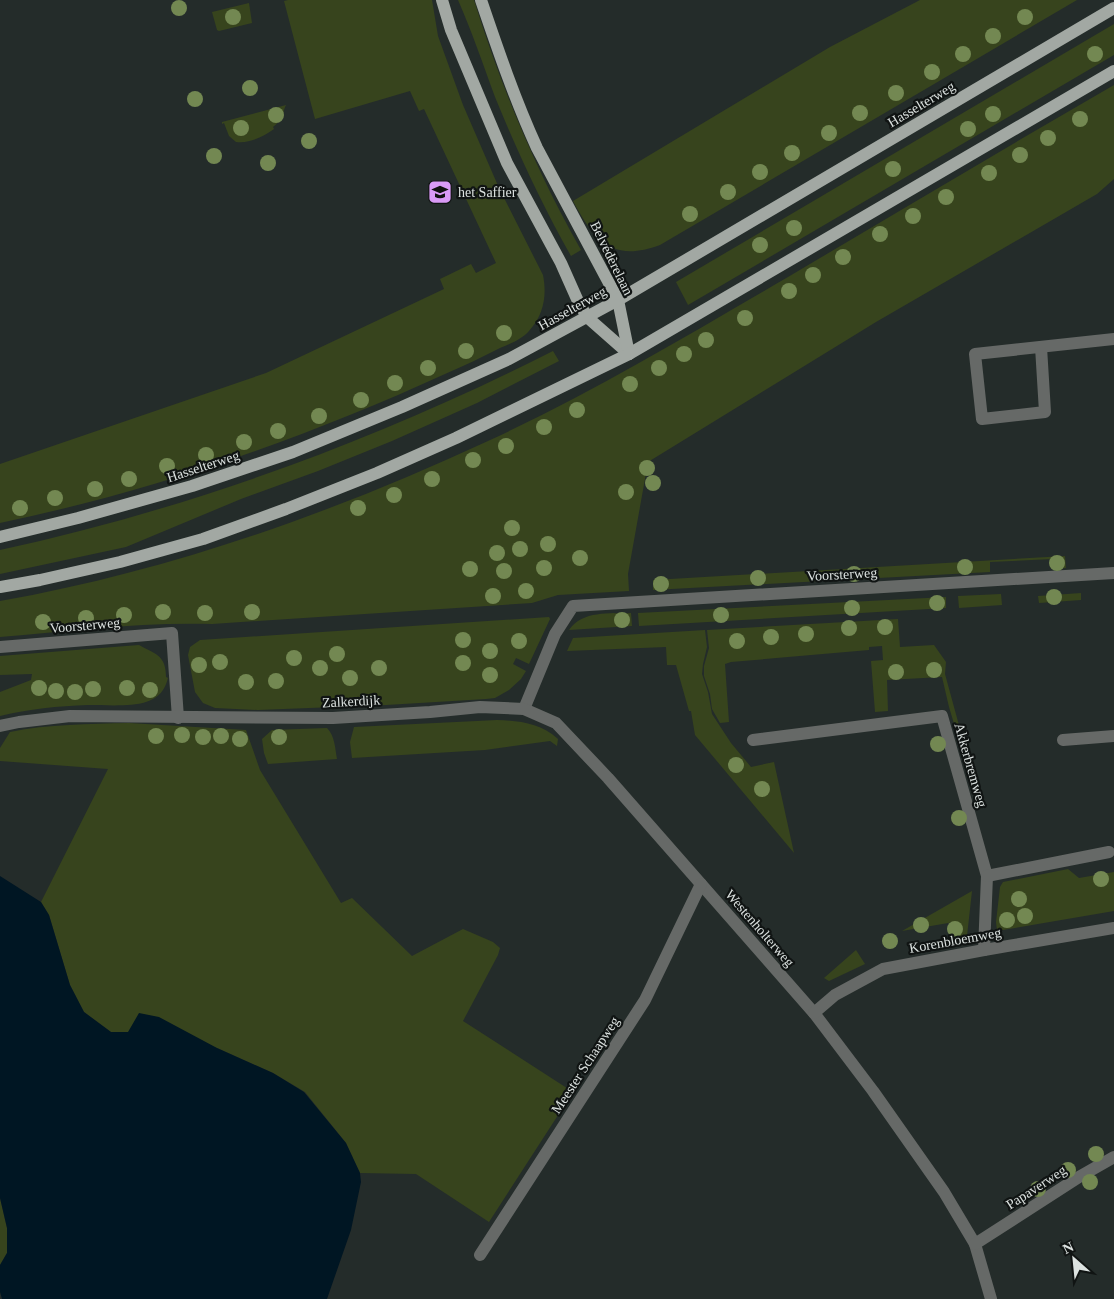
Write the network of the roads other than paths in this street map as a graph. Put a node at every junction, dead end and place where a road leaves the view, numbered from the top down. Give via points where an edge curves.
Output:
1 (442, 0) edge
2 (481, 0) edge
3 (1114, 8) edge
4 (1114, 71) edge
5 (618, 300) junction
6 (587, 317) junction
7 (1114, 339) edge
8 (1041, 347) junction
9 (629, 354) junction
10 (0, 537) edge
11 (1114, 573) edge
12 (0, 587) edge
13 (0, 647) edge
14 (524, 709) junction
15 (178, 718) junction
16 (0, 726) edge
17 (1114, 736) edge
18 (753, 740) dead end
19 (1064, 740) dead end
20 (1109, 852) dead end
21 (987, 876) junction
22 (701, 884) junction
23 (1114, 928) edge
24 (984, 950) junction
25 (814, 1013) junction
26 (1114, 1157) edge
27 (975, 1244) junction
28 (480, 1255) dead end
29 (991, 1299) edge

1 - 6 main road via 451,30 507,163
2 - 5 main road, Belvédèrelaan via 527,127
3 - 5 main road, Hasselterweg
4 - 9 main road
5 - 6 main road, Hasselterweg
5 - 9 main road, Belvédèrelaan
6 - 9 main road
6 - 10 main road, Hasselterweg via 509,359 293,452 192,486
7 - 8 street
8 - 8 street via 975,354 982,419 1045,412
9 - 12 main road via 456,438 286,509 203,539 120,562
11 - 14 street, Voorsterweg via 572,606 555,634
13 - 15 street, Voorsterweg via 172,633
14 - 15 street, Zalkerdijk via 480,707 333,718
14 - 22 street, Westenholterweg via 556,723 566,732
15 - 16 street, Zalkerdijk via 70,716
17 - 19 street
18 - 21 street, Akkerbremweg via 942,716
20 - 21 street
21 - 24 street, Akkerbremweg
22 - 25 street, Westenholterweg
22 - 28 street, Meester Schaapweg via 645,1000
23 - 24 street, Korenbloemweg
24 - 25 street, Korenbloemweg via 883,969 835,995
25 - 27 street, Westenholterweg via 944,1192
26 - 27 street, Papaverweg
27 - 29 street, Westenholterweg

